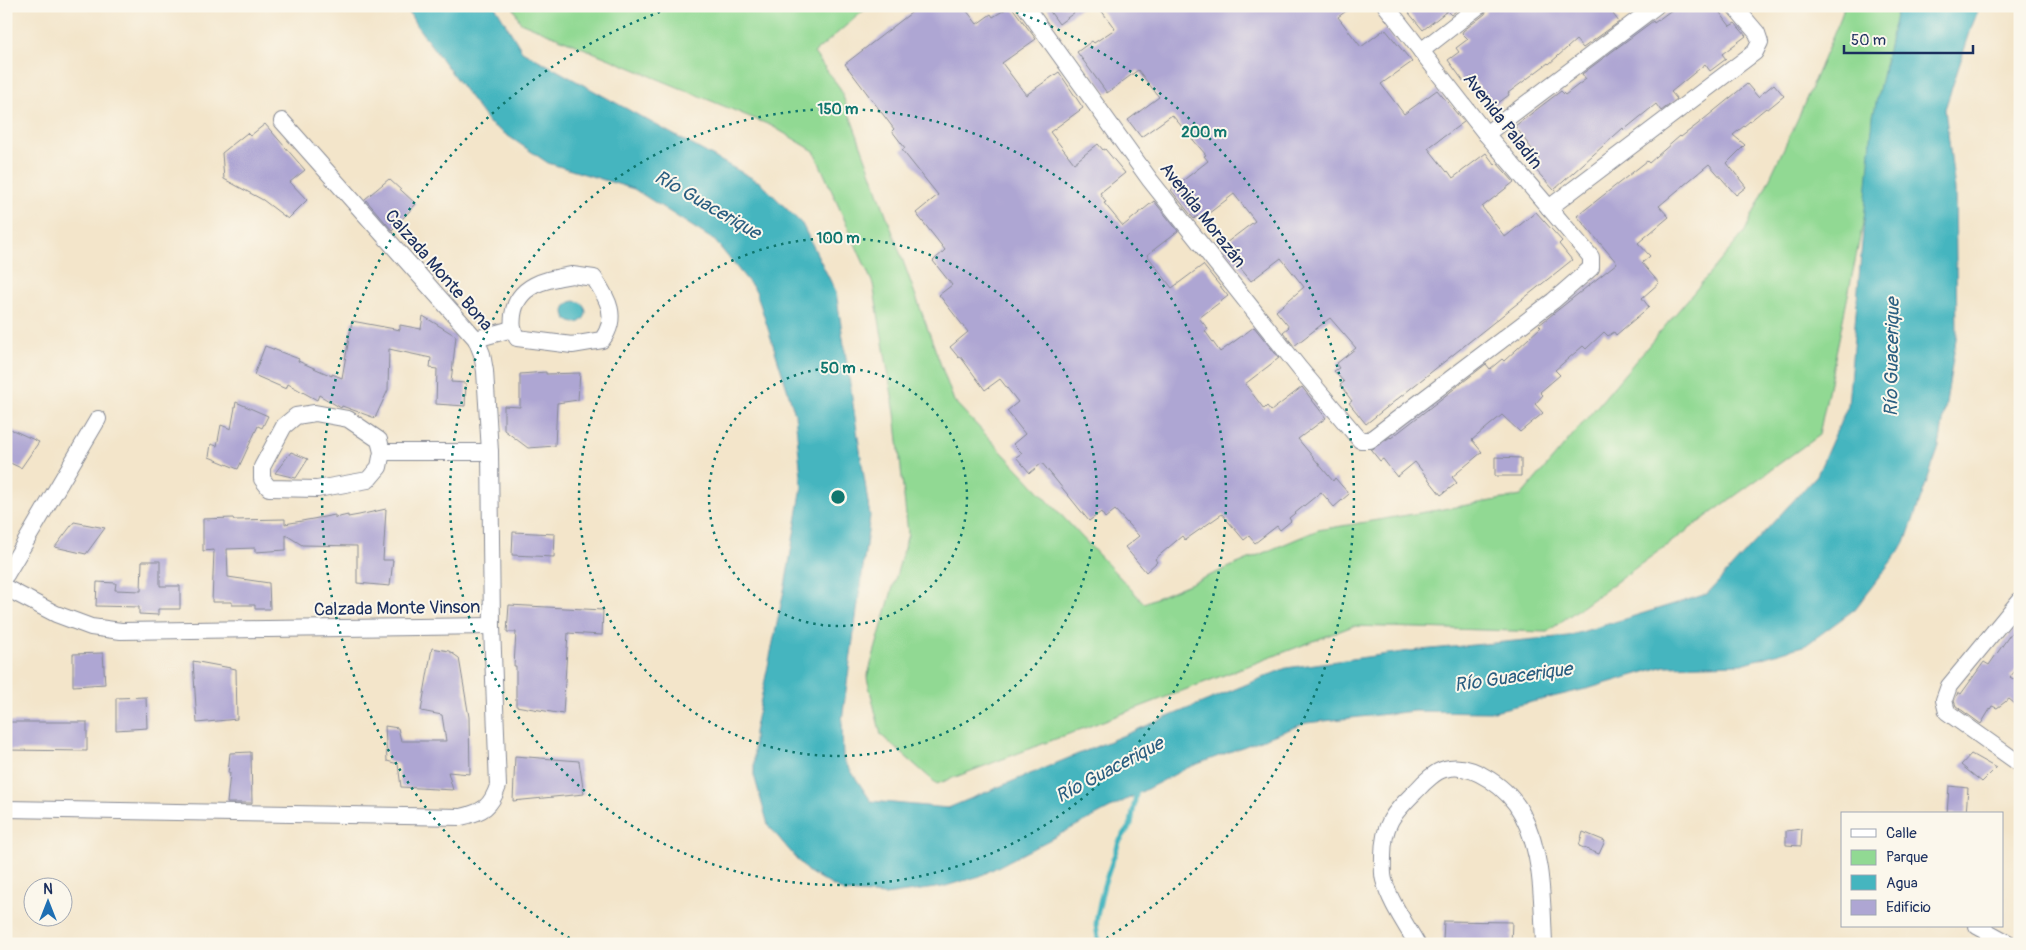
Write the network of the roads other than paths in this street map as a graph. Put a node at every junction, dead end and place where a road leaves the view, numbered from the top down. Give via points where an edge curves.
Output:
1 (1025, 6) edge
2 (1386, 6) edge
3 (1479, 6) edge
4 (1656, 6) edge
5 (1734, 6) edge
6 (1421, 51) junction
7 (282, 121) dead end
8 (1486, 134) junction
9 (1549, 208) junction
10 (1591, 257) joint
11 (512, 329) junction
12 (476, 339) junction
13 (98, 418) dead end
14 (382, 452) junction
15 (490, 452) junction
16 (6, 575) edge
17 (6, 588) edge
18 (2020, 600) edge
19 (492, 626) junction
20 (2020, 764) edge
21 (6, 809) edge
22 (1981, 928) edge
23 (1417, 944) edge
24 (1544, 944) edge
25 (2010, 944) edge

1 - 10 street, Avenida Morazán via 1150,180 1360,440 1370,440 1553,301 1591,268
2 - 6 street, Avenida Paladín
3 - 6 street
4 - 8 street
5 - 9 street via 1757,34 1760,42 1755,52
6 - 8 street, Avenida Paladín
7 - 12 street, Calzada Monte Bona
8 - 9 street, Avenida Paladín
9 - 10 street, Avenida Paladín
11 - 11 street via 517,338 542,342 572,345 602,340 612,325 610,308 594,278 572,275 552,278 526,289 515,305
11 - 12 street
12 - 15 street, Calzada Monte Bona via 485,371
13 - 16 street
14 - 14 street via 379,440 348,419 315,413 296,416 284,426 262,467 262,479 269,488 317,489 368,480 379,467
14 - 15 street
15 - 19 street, Calzada Monte Bona
17 - 19 street, Calzada Monte Vinson via 56,614 91,627 121,631
18 - 20 street via 1949,686 1944,700 1947,712
19 - 21 street, Calzada Monte Vinson via 498,786 487,807 474,814 461,817
22 - 25 street
23 - 24 street via 1383,878 1383,838 1390,819 1423,784 1443,769 1458,767 1478,772 1501,788 1522,813 1541,875

